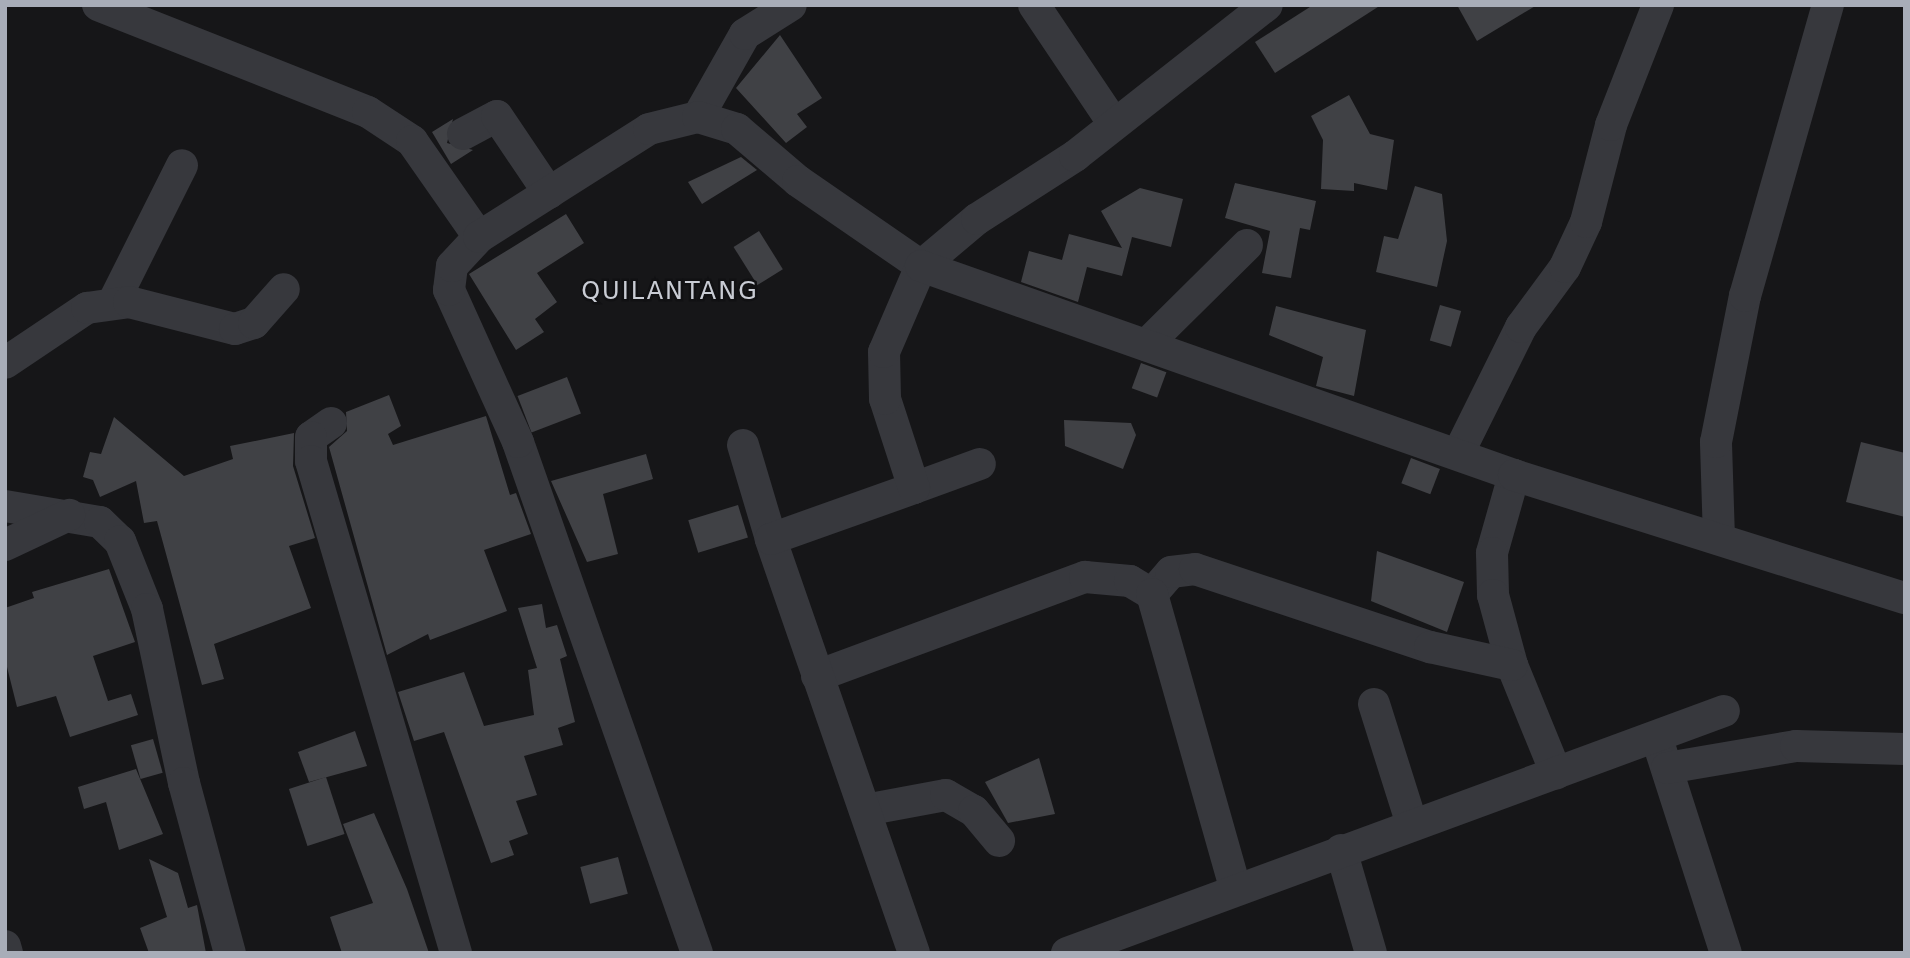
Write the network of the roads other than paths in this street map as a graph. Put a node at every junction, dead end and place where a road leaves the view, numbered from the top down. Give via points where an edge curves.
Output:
1 (98, 5) edge
2 (791, 5) edge
3 (1034, 5) edge
4 (1266, 5) edge
5 (1658, 5) edge
6 (1828, 5) edge
7 (698, 117) junction
8 (1112, 121) junction
9 (463, 134) dead end
10 (182, 165) dead end
11 (549, 193) junction
12 (479, 237) junction
13 (1247, 245) dead end
14 (921, 266) junction
15 (284, 289) dead end
16 (113, 303) junction
17 (1146, 345) junction
18 (5, 363) edge
19 (331, 423) dead end
20 (743, 445) dead end
21 (1459, 452) junction
22 (980, 464) dead end
23 (1514, 475) junction
24 (914, 488) junction
25 (5, 506) edge
26 (71, 514) junction
27 (771, 539) junction
28 (1718, 539) junction
29 (5, 545) edge
30 (1152, 594) junction
31 (1905, 598) edge
32 (1512, 665) junction
33 (817, 677) junction
34 (1374, 705) dead end
35 (1724, 711) dead end
36 (1905, 750) edge
37 (1662, 754) junction
38 (1556, 773) junction
39 (865, 810) junction
40 (1411, 821) junction
41 (999, 841) dead end
42 (1341, 850) junction
43 (1235, 887) junction
44 (1136, 940) edge
45 (5, 946) edge
46 (7, 953) edge
47 (230, 953) edge
48 (456, 953) edge
49 (696, 953) edge
50 (914, 953) edge
51 (1067, 953) edge
52 (1371, 953) edge
53 (1726, 953) edge

1 - 12 street via 368,112 412,141
2 - 7 street via 745,34
3 - 8 street
4 - 8 street
5 - 21 street via 1611,125 1586,222 1565,267 1521,327
6 - 28 street via 1745,296 1716,442
7 - 11 street via 649,129
7 - 14 street via 737,129 798,181
8 - 14 street via 1075,156 977,219
9 - 11 street via 497,116
10 - 16 street
11 - 12 street
12 - 49 street via 452,266 449,290 518,442
13 - 17 street
14 - 17 street
14 - 24 street via 884,352 885,399
15 - 16 street via 254,323 235,329 158,306
16 - 18 street via 57,324
17 - 21 street
19 - 48 street via 311,437 311,461
20 - 27 street
21 - 23 street
22 - 24 street
23 - 28 street
23 - 32 street via 1492,553 1493,595
24 - 27 street
25 - 26 street
26 - 29 street
26 - 47 street via 100,522 120,541 148,609 184,783
27 - 33 street
28 - 31 street
30 - 32 street via 1171,572 1195,569 1430,648
30 - 33 street via 1107,575 1085,577
30 - 43 street
32 - 38 street
33 - 39 street
34 - 40 street
35 - 37 street
36 - 37 street via 1796,746
37 - 38 street
37 - 53 street
38 - 40 street
39 - 41 street via 946,795 974,811
39 - 50 street
40 - 42 street
42 - 43 street
42 - 52 street
43 - 44 street
44 - 51 street
45 - 46 street

